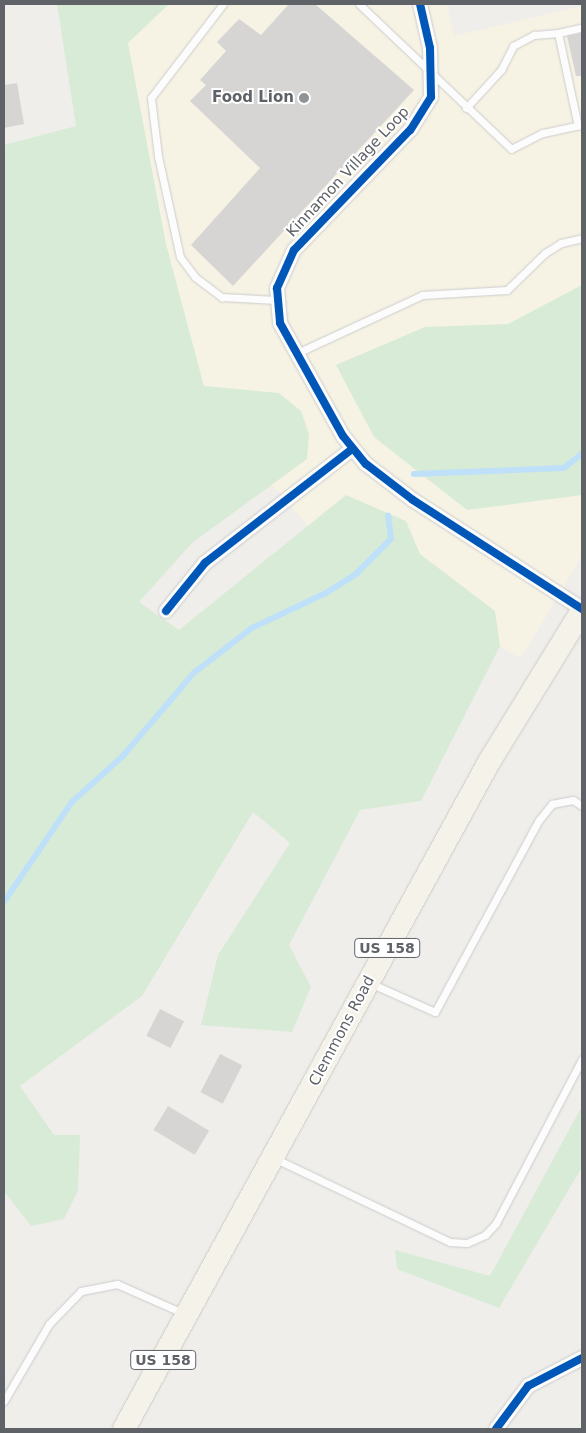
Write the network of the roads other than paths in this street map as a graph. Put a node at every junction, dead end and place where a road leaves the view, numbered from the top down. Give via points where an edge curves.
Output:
1 (223, 4) edge
2 (359, 4) edge
3 (420, 4) edge
4 (580, 28) dead end
5 (558, 33) junction
6 (433, 73) junction
7 (466, 108) junction
8 (580, 125) edge
9 (582, 238) edge
10 (276, 300) junction
11 (295, 355) junction
12 (352, 449) junction
13 (582, 610) edge
14 (166, 611) dead end
15 (582, 806) edge
16 (368, 982) junction
17 (582, 1058) edge
18 (273, 1157) junction
19 (187, 1315) junction
20 (582, 1358) edge
21 (4, 1401) edge
22 (124, 1429) edge
23 (496, 1429) edge

1 - 10 lane via 151,98 158,156 180,257 195,278 222,297
2 - 6 lane
3 - 6 street, Kinnamon Village Loop
4 - 5 lane
5 - 7 lane via 534,35 513,46 501,70
5 - 8 lane
6 - 7 lane
6 - 10 street, Kinnamon Village Loop via 431,97 422,114 294,250 281,275
7 - 8 lane via 511,149 542,134
9 - 11 lane via 562,243 545,254 506,290 422,295
10 - 11 street
11 - 12 street
12 - 13 street via 400,490
12 - 14 street via 205,563
13 - 16 main road, Clemmons Road / US 158 via 530,690
15 - 16 lane via 573,800 552,804 539,820 435,1012
16 - 18 main road, Clemmons Road / US 158
17 - 18 lane via 496,1223 485,1236 468,1243 450,1242
18 - 19 main road, Clemmons Road / US 158
19 - 21 lane via 117,1284 80,1291 49,1324
19 - 22 main road, Clemmons Road / US 158
20 - 23 street via 528,1386

